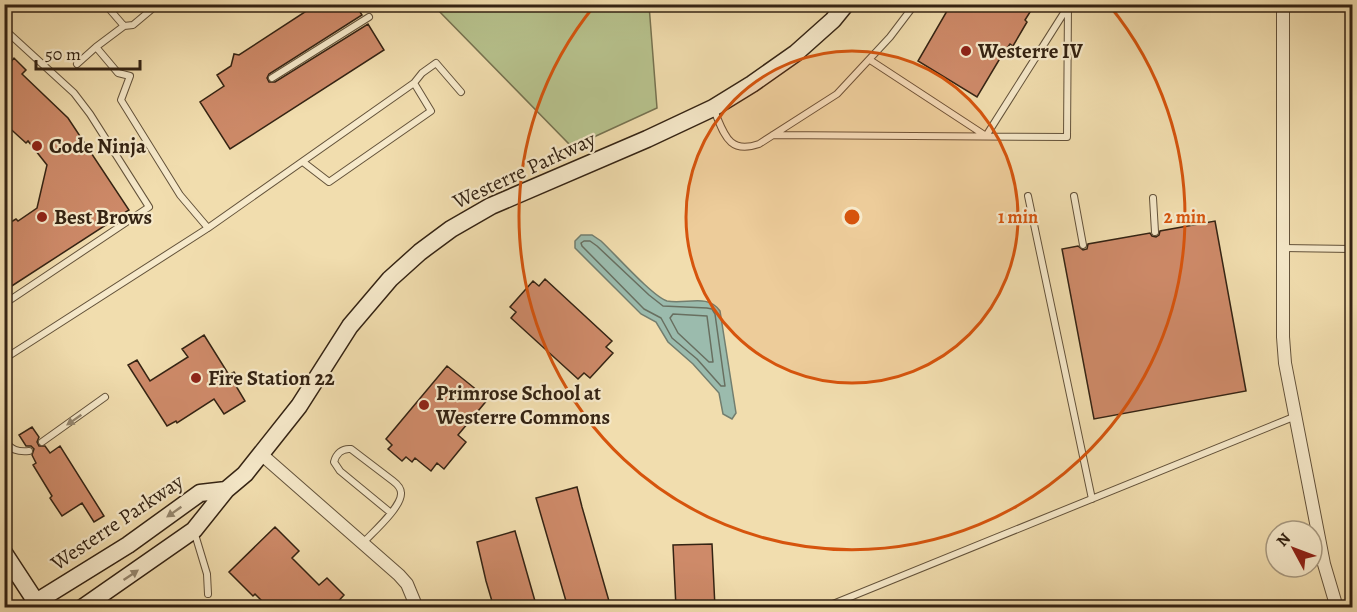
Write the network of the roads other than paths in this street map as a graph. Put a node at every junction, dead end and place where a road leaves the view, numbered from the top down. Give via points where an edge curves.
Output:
1 (105, 4) edge
2 (158, 4) edge
3 (846, 4) edge
4 (915, 4) edge
5 (1283, 4) edge
6 (1068, 6) edge
7 (369, 17) dead end
8 (124, 26) junction
9 (4, 29) edge
10 (96, 46) junction
11 (870, 60) junction
12 (77, 64) dead end
13 (272, 78) dead end
14 (414, 83) junction
15 (461, 92) dead end
16 (713, 108) junction
17 (773, 135) junction
18 (986, 136) junction
19 (303, 162) junction
20 (1028, 196) dead end
21 (1074, 196) dead end
22 (1153, 198) dead end
23 (208, 228) junction
24 (1155, 232) dead end
25 (1083, 245) dead end
26 (1282, 248) junction
27 (1353, 249) edge
28 (4, 304) edge
29 (4, 359) edge
30 (105, 397) dead end
31 (1296, 416) junction
32 (4, 441) edge
33 (42, 442) dead end
34 (29, 451) dead end
35 (261, 454) junction
36 (226, 490) junction
37 (1092, 499) junction
38 (391, 513) junction
39 (194, 530) junction
40 (362, 544) junction
41 (4, 553) edge
42 (208, 594) dead end
43 (38, 604) edge
44 (82, 608) edge
45 (417, 608) edge
46 (823, 608) edge
47 (1337, 608) edge

1 - 8 lane
2 - 8 lane via 133,26
3 - 16 street, Westerre Parkway via 796,53
4 - 11 lane
5 - 26 street
6 - 18 lane
6 - 18 lane via 1067,137
7 - 13 lane
8 - 10 lane
9 - 28 lane via 74,93 149,207
10 - 12 lane
10 - 23 lane via 118,73 130,76 121,100 180,195
11 - 17 lane via 837,94
11 - 18 lane
14 - 15 lane via 436,63
14 - 19 lane
14 - 19 lane via 431,111 329,182
16 - 17 lane via 727,138 736,147 746,149
16 - 35 street, Westerre Parkway via 491,206 420,252 390,279 350,326
17 - 18 lane
19 - 23 lane
20 - 37 lane
21 - 25 lane
22 - 24 lane
23 - 29 lane
26 - 27 lane
26 - 31 street via 1283,337
30 -> 33 lane
31 - 37 lane
31 - 47 street via 1324,564
32 - 34 lane via 18,452
35 - 36 street, Westerre Parkway
35 - 40 street
36 - 39 street, Westerre Parkway
36 -> 43 street, Westerre Parkway via 200,493
37 - 46 lane
38 - 38 lane via 401,498 399,487 351,449 338,453 334,462 340,471
38 - 40 lane
39 - 42 lane via 207,574
44 -> 39 street, Westerre Parkway
40 - 45 street via 407,584
41 - 43 street

